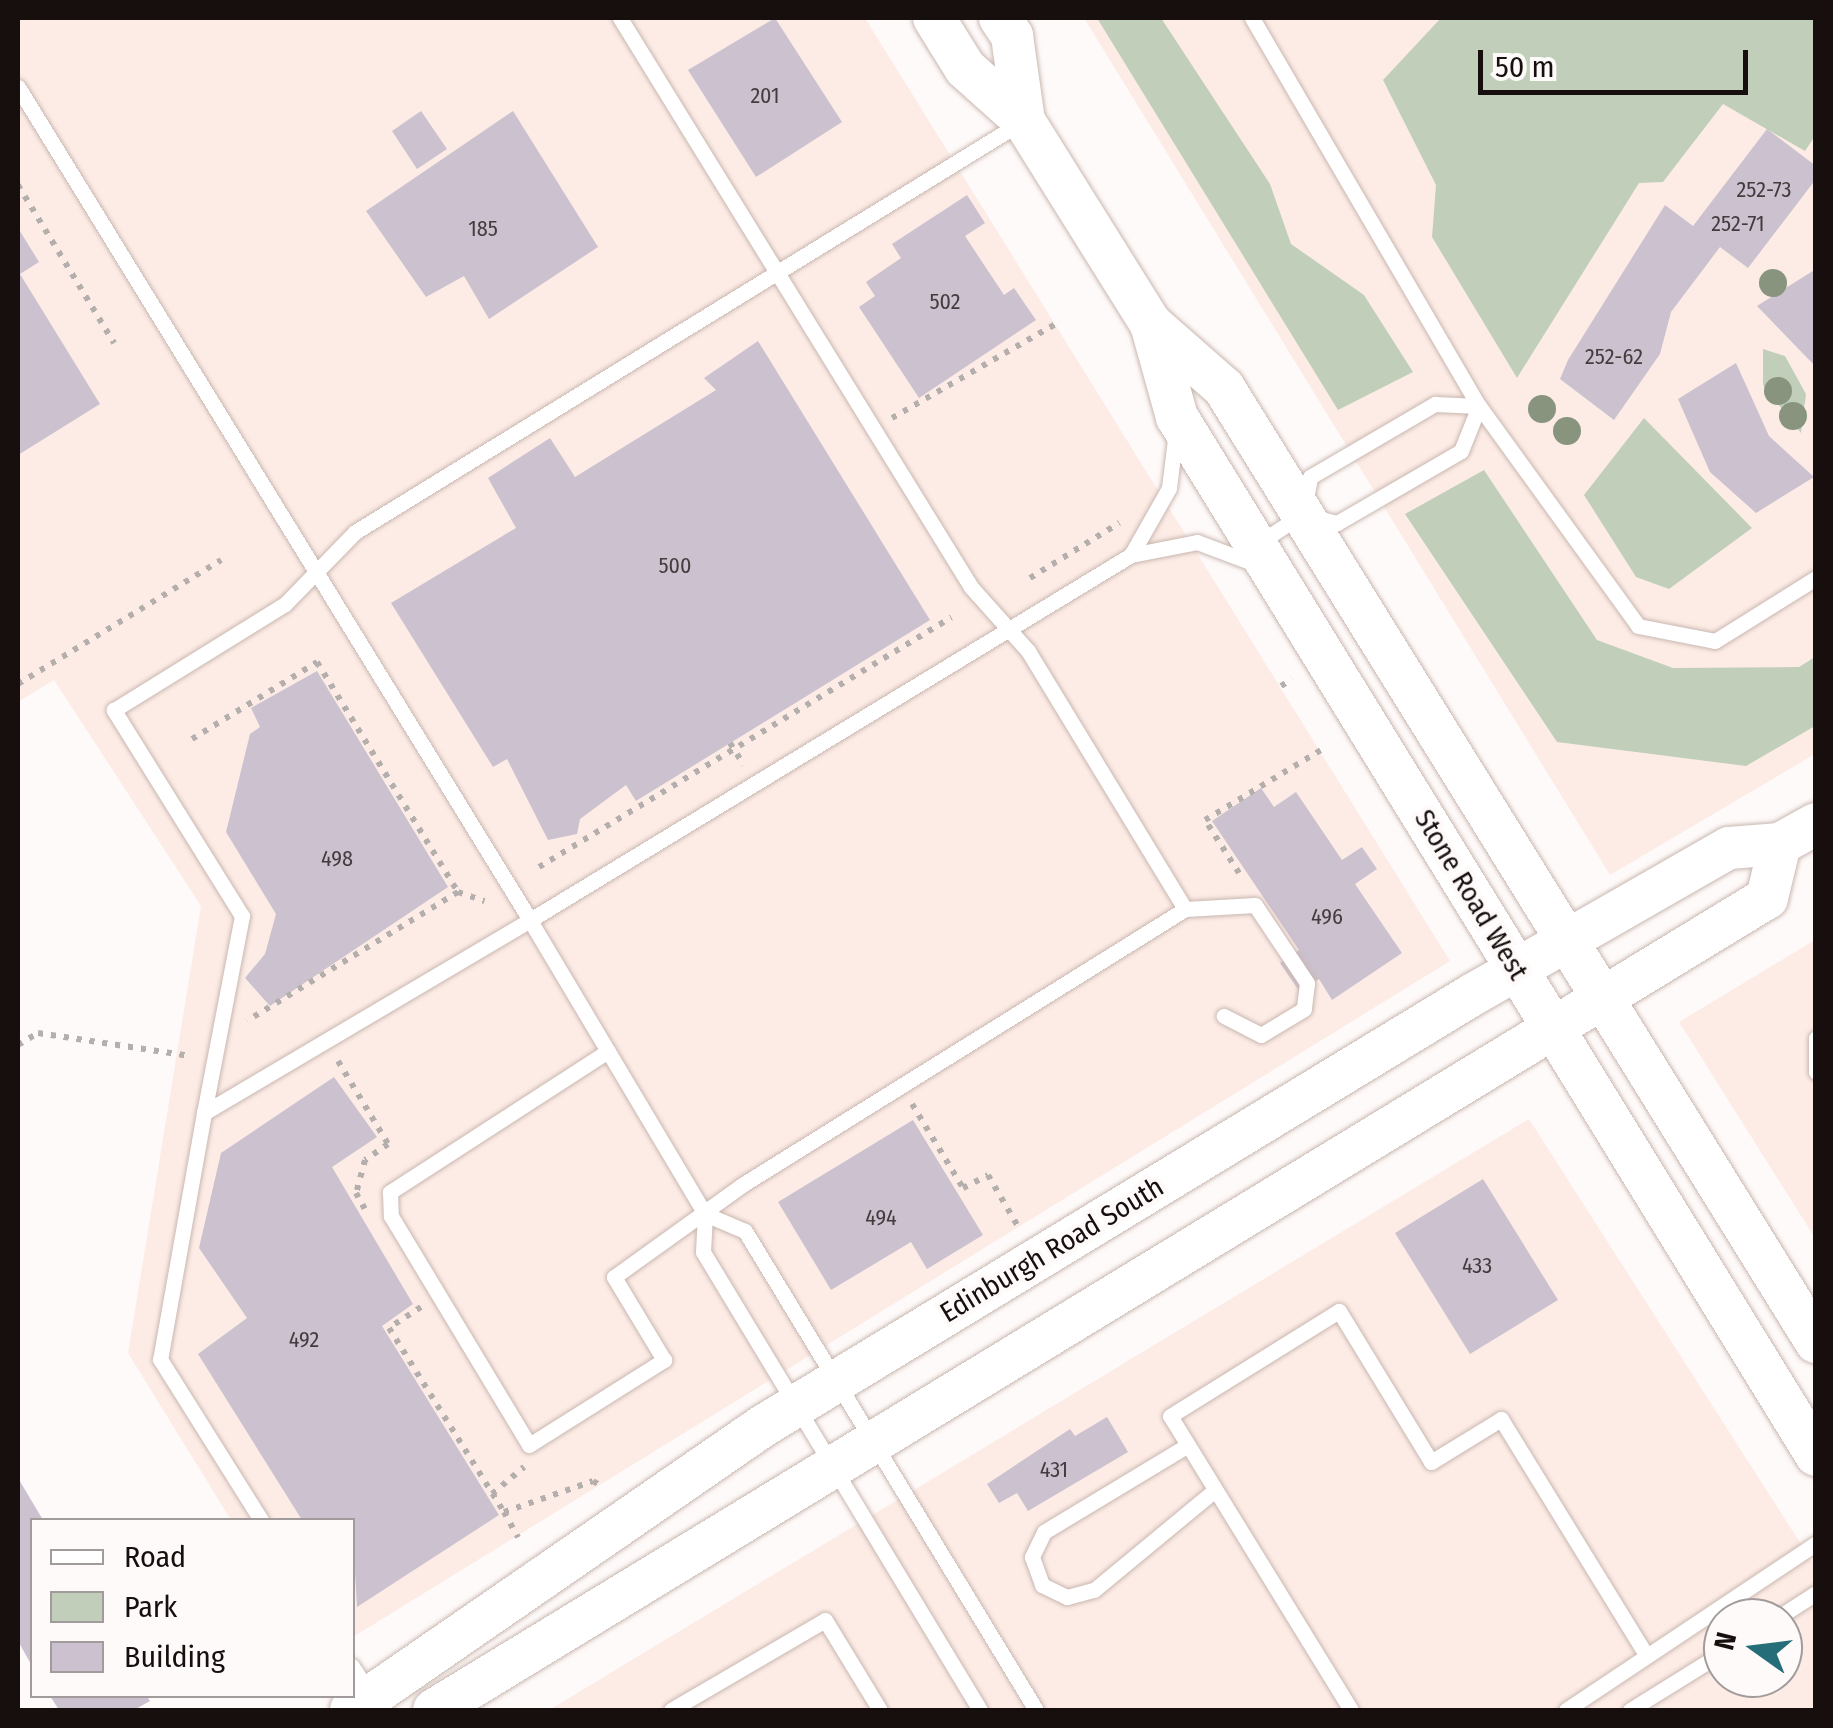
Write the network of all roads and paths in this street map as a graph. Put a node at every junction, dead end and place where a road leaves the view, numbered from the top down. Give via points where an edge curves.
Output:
1 (620, 18) edge
2 (934, 18) edge
3 (1000, 18) edge
4 (1252, 18) edge
5 (18, 88) edge
6 (1024, 121) junction
7 (18, 185) edge
8 (780, 272) junction
9 (1057, 324) dead end
10 (1151, 324) junction
11 (114, 343) dead end
12 (1479, 406) junction
13 (1178, 417) junction
14 (875, 428) junction
15 (1303, 514) junction
16 (1131, 516) dead end
17 (1131, 555) junction
18 (1264, 557) junction
19 (221, 560) dead end
20 (318, 570) junction
21 (1030, 578) dead end
22 (1816, 578) edge
23 (952, 617) dead end
24 (1008, 629) junction
25 (1292, 680) dead end
26 (18, 684) edge
27 (1281, 686) dead end
28 (192, 739) dead end
29 (1320, 750) dead end
30 (1798, 834) edge
31 (539, 867) dead end
32 (1239, 873) dead end
33 (458, 892) junction
34 (484, 901) dead end
35 (1185, 909) junction
36 (530, 920) junction
37 (1566, 939) junction
38 (1517, 969) junction
39 (1601, 995) junction
40 (1224, 1016) dead end
41 (1550, 1024) junction
42 (1816, 1038) edge
43 (218, 1039) junction
44 (18, 1045) edge
45 (608, 1051) junction
46 (1816, 1072) edge
47 (901, 1086) junction
48 (204, 1113) junction
49 (706, 1214) junction
50 (1020, 1229) dead end
51 (1812, 1328) edge
52 (836, 1382) junction
53 (795, 1406) junction
54 (872, 1443) junction
55 (529, 1445) junction
56 (1188, 1445) junction
57 (1816, 1455) edge
58 (830, 1468) junction
59 (1215, 1490) junction
60 (492, 1494) dead end
61 (504, 1512) dead end
62 (260, 1518) edge
63 (518, 1536) dead end
64 (1816, 1543) edge
65 (1645, 1653) junction
66 (1703, 1664) edge
67 (358, 1691) edge
68 (434, 1710) edge
69 (671, 1710) edge
70 (880, 1710) edge
71 (980, 1710) edge
72 (1036, 1710) edge
73 (1351, 1710) edge
74 (1566, 1710) edge
75 (1630, 1710) edge

1 - 8 lane
2 - 6 main road, Stone Road West via 965,68
3 - 6 main road, Stone Road West via 1012,36
4 - 12 lane
5 - 20 lane
6 - 8 lane
6 - 10 main road, Stone Road West
7 - 11 path
8 - 14 lane
8 - 20 lane via 354,532
9 - 14 path
10 - 13 main road, Stone Road West
10 - 15 main road, Stone Road West via 1224,388
12 - 15 lane via 1435,404 1310,477
12 - 15 lane via 1460,452 1337,523
12 - 22 lane via 1638,626 1715,641
13 - 17 lane via 1168,488
13 - 18 main road, Stone Road West
14 - 24 lane via 971,587
15 - 18 lane
15 - 37 main road, Stone Road West
16 - 21 path
17 - 18 lane via 1198,542
17 - 24 lane
18 - 38 main road, Stone Road West
19 - 26 path
20 - 36 lane
20 - 43 lane via 286,604 114,710 242,916
23 - 31 path
24 - 35 lane
24 - 36 lane
25 - 27 path
28 - 33 path via 317,662
29 - 32 path via 1205,820
30 - 37 main road, Edinburgh Road South via 1730,848
30 - 39 main road, Edinburgh Road South via 1767,898
33 - 34 path
33 - 43 path
35 - 40 lane via 1255,905 1307,983 1304,1009 1261,1035
35 - 47 lane
36 - 45 lane
36 - 48 lane
37 - 38 main road, Edinburgh Road South
37 - 39 main road, Stone Road West
38 - 41 main road, Stone Road West
38 - 52 main road, Edinburgh Road South
39 - 41 main road, Edinburgh Road South
39 - 51 main road, Stone Road West
41 - 54 main road, Edinburgh Road South
41 - 57 main road, Stone Road West
42 - 46 lane
43 - 44 path via 185,1060 38,1033
43 - 48 lane
45 - 49 lane
45 - 55 lane via 390,1192 391,1216
47 - 49 lane
47 - 50 path via 949,1172 963,1188 988,1175
48 - 62 lane via 160,1359
49 - 52 lane via 745,1232
49 - 53 lane via 703,1252
49 - 55 lane via 614,1277 664,1360
52 - 53 main road, Edinburgh Road South
52 - 54 lane
53 - 58 lane
53 - 67 main road, Edinburgh Road South
54 - 58 main road, Edinburgh Road South
54 - 72 lane
55 - 60 path via 522,1476
56 - 59 lane
56 - 59 lane via 1044,1532 1032,1558 1042,1585 1067,1597 1094,1590
56 - 65 lane via 1170,1416 1339,1311 1431,1462 1500,1419
58 - 68 main road, Edinburgh Road South
58 - 71 lane
59 - 73 lane
61 - 63 path
64 - 65 lane
65 - 74 lane
66 - 75 lane
69 - 70 lane via 825,1620

